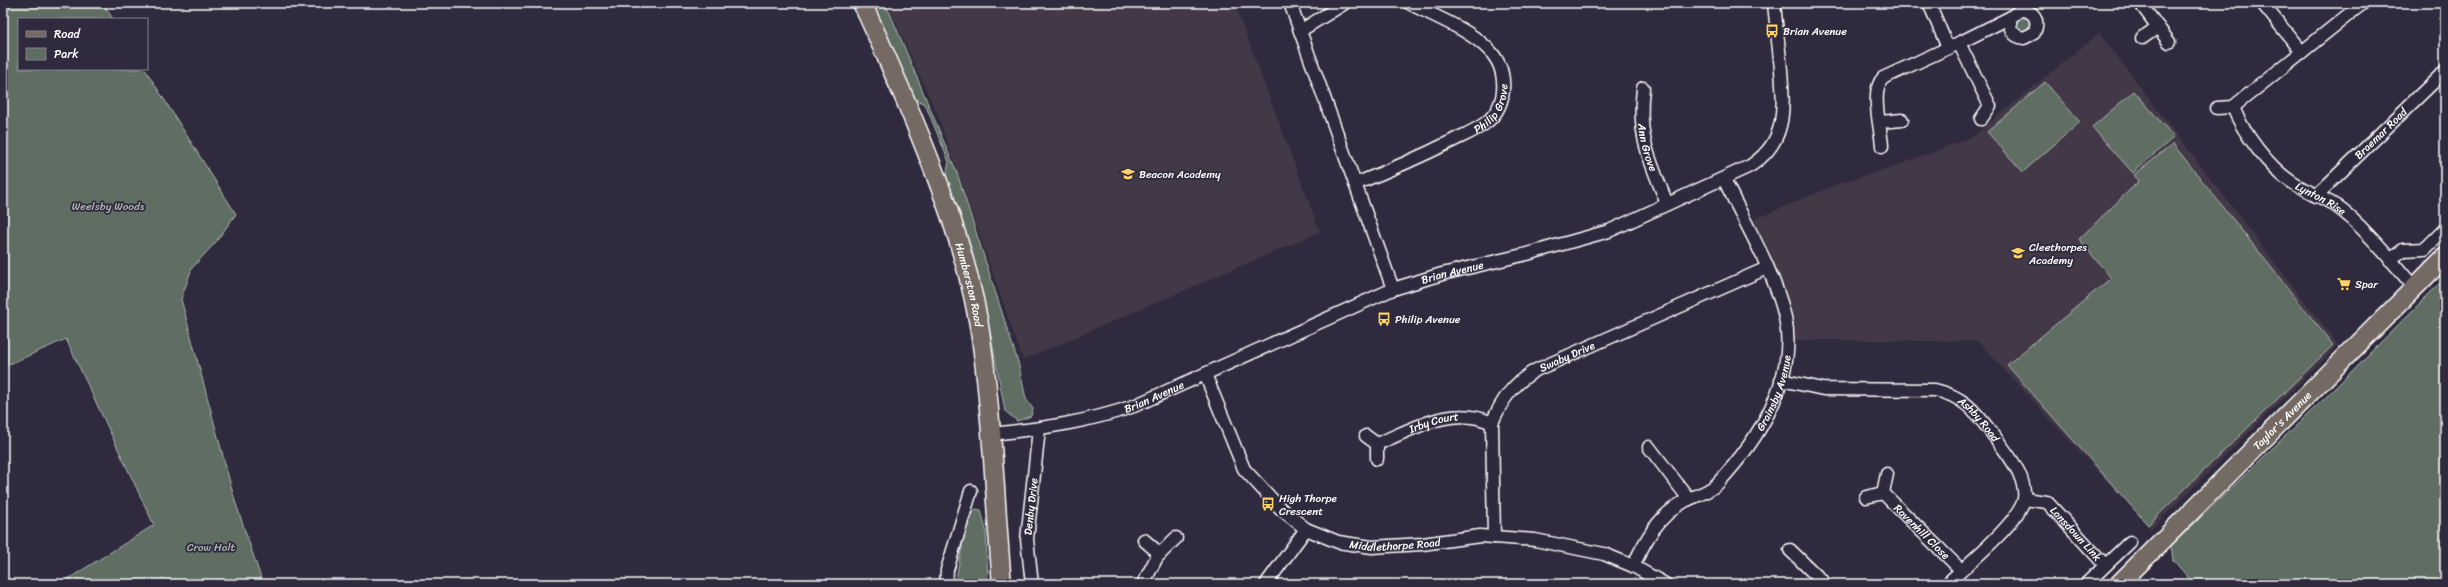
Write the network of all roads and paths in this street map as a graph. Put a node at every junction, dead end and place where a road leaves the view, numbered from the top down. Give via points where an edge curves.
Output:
1 (862, 3) edge
2 (1290, 3) edge
3 (1345, 3) edge
4 (1409, 3) edge
5 (1774, 3) edge
6 (1929, 3) edge
7 (2140, 3) edge
8 (2262, 3) edge
9 (2363, 3) edge
10 (2011, 17) dead end
11 (2158, 27) junction
12 (1300, 31) junction
13 (2142, 38) dead end
14 (2169, 42) dead end
15 (1954, 46) junction
16 (2302, 52) junction
17 (2445, 71) edge
18 (1643, 88) dead end
19 (2216, 108) dead end
20 (2233, 108) junction
21 (1981, 118) dead end
22 (1902, 120) dead end
23 (1880, 122) junction
24 (1882, 146) dead end
25 (1724, 179) junction
26 (1355, 184) junction
27 (2316, 196) junction
28 (1667, 204) junction
29 (2445, 229) edge
30 (2445, 257) edge
31 (2390, 260) junction
32 (1767, 268) junction
33 (2414, 287) junction
34 (1393, 289) junction
35 (1205, 374) junction
36 (1781, 380) junction
37 (1492, 423) junction
38 (1039, 429) junction
39 (991, 434) junction
40 (1366, 436) dead end
41 (1376, 444) junction
42 (1649, 447) dead end
43 (1376, 459) dead end
44 (1887, 474) dead end
45 (971, 491) dead end
46 (1883, 493) junction
47 (1866, 498) dead end
48 (1689, 499) junction
49 (2024, 499) junction
50 (1306, 529) junction
51 (1494, 537) junction
52 (1176, 538) dead end
53 (1144, 540) dead end
54 (2130, 542) dead end
55 (1790, 550) dead end
56 (1160, 554) junction
57 (2105, 565) junction
58 (1633, 566) junction
59 (1961, 570) junction
60 (946, 584) edge
61 (1002, 584) edge
62 (1032, 584) edge
63 (1143, 584) edge
64 (1266, 584) edge
65 (1666, 584) edge
66 (1825, 584) edge
67 (1947, 584) edge
68 (2086, 584) edge
69 (2119, 584) edge

1 - 39 main road, Humberston Road via 948,208 971,291 982,344
2 - 12 street
3 - 12 street
4 - 26 street, Philip Grove via 1472,36 1488,49 1504,78 1500,101 1495,112 1478,128 1420,157
5 - 25 street, Brian Avenue via 1783,101 1780,127 1772,145 1761,159
6 - 15 street
7 - 11 street
8 - 16 street
9 - 16 street
10 - 15 street
11 - 13 street
11 - 14 street
12 - 26 street
15 - 21 street via 1990,106
15 - 23 street via 1888,75 1880,81 1876,97
16 - 20 street
17 - 27 street, Braemar Road
18 - 28 street, Ann Grove via 1642,139
19 - 20 street
20 - 27 street, Lynton Rise via 2237,118 2271,165 2292,182
22 - 23 street
23 - 24 street
25 - 28 street, Brian Avenue
25 - 32 street, Grainsby Avenue
26 - 34 street
27 - 31 street, Lynton Rise via 2336,206
28 - 34 street, Brian Avenue via 1610,231
29 - 31 street via 2424,249 2403,250
30 - 33 main road, Taylor's Avenue
31 - 33 street, Lynton Rise
32 - 36 street, Grainsby Avenue via 1785,317 1787,347
32 - 37 street, Swaby Drive via 1520,379 1499,406
33 - 69 main road, Taylor's Avenue
34 - 35 street, Brian Avenue
35 - 38 street, Brian Avenue via 1113,413
35 - 50 street, Middlethorpe Road via 1244,469 1281,509
36 - 48 street, Grainsby Avenue via 1756,436 1716,485
36 - 49 street, Ashby Road via 1823,389 1935,390 1950,393 1973,409 2014,464 2021,478
37 - 41 street, Irby Court via 1480,417 1450,416 1433,420
37 - 51 street, Swaby Drive
38 - 39 street, Brian Avenue
38 - 62 street, Denby Drive via 1027,538
39 - 61 main road, Humberston Road
40 - 41 street
41 - 43 street
42 - 48 street
44 - 46 street
45 - 60 street via 947,570
46 - 47 street
46 - 59 street, Ravenhill Close
48 - 58 street, Grainsby Avenue via 1659,520
49 - 57 street, Lansdown Link via 2047,502
49 - 59 street via 2007,526
50 - 51 street, Middlethorpe Road via 1338,542 1372,547 1422,544 1480,536
50 - 64 street
51 - 58 street, Middlethorpe Road via 1535,540 1574,547 1604,554
52 - 56 street
53 - 56 street
54 - 57 street
55 - 66 street
56 - 63 street
57 - 68 street
58 - 65 street, Middlethorpe Road
59 - 67 street

